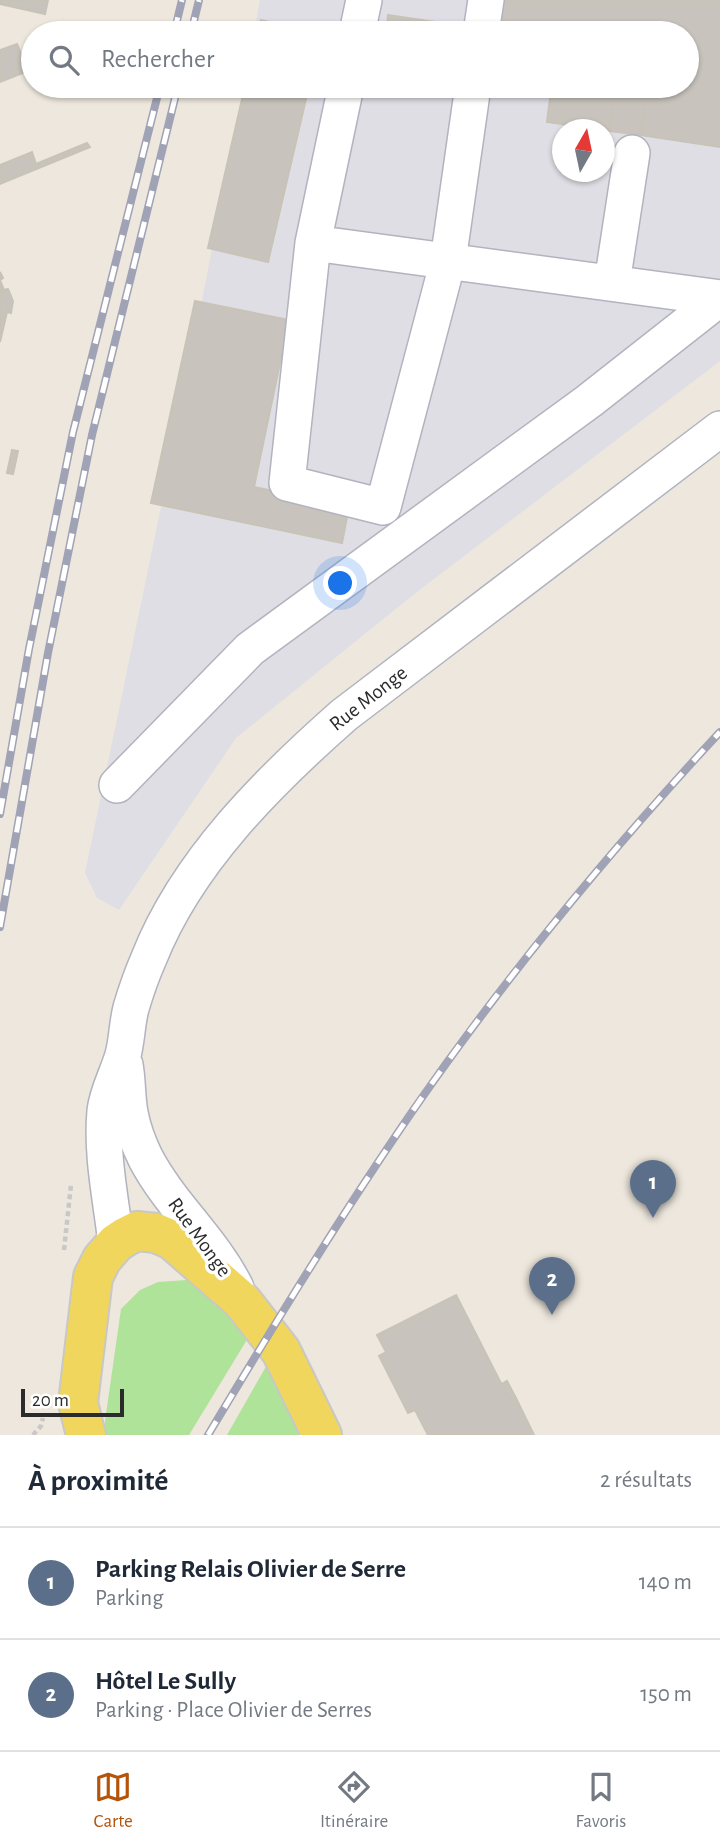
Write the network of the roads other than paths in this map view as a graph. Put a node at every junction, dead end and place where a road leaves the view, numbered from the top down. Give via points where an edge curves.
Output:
1 (364, 0) edge
2 (486, 0) edge
3 (360, 21) edge
4 (483, 21) edge
5 (343, 98) edge
6 (471, 98) edge
7 (632, 153) dead end
8 (313, 243) junction
9 (448, 261) junction
10 (612, 283) junction
11 (720, 298) edge
12 (720, 429) edge
13 (117, 785) dead end
14 (123, 1054) junction
15 (116, 1243) junction
16 (242, 1301) junction
17 (63, 1423) edge
18 (322, 1435) edge

1 - 3 street
2 - 4 street
5 - 8 street
6 - 9 street
7 - 10 street
8 - 9 street
8 - 9 street via 287,483 383,507
9 - 10 street
10 - 11 street
11 - 13 street via 589,401 250,649
12 - 14 street, Rue Monge via 344,715 293,760 228,831 167,918 131,1009
14 - 15 street, Rue Monge via 105,1107 104,1152
14 - 16 street, Rue Monge via 130,1112 146,1159 170,1198 226,1266
15 - 16 main road via 137,1231 172,1240
15 - 17 main road via 93,1276
16 - 18 main road via 281,1351

